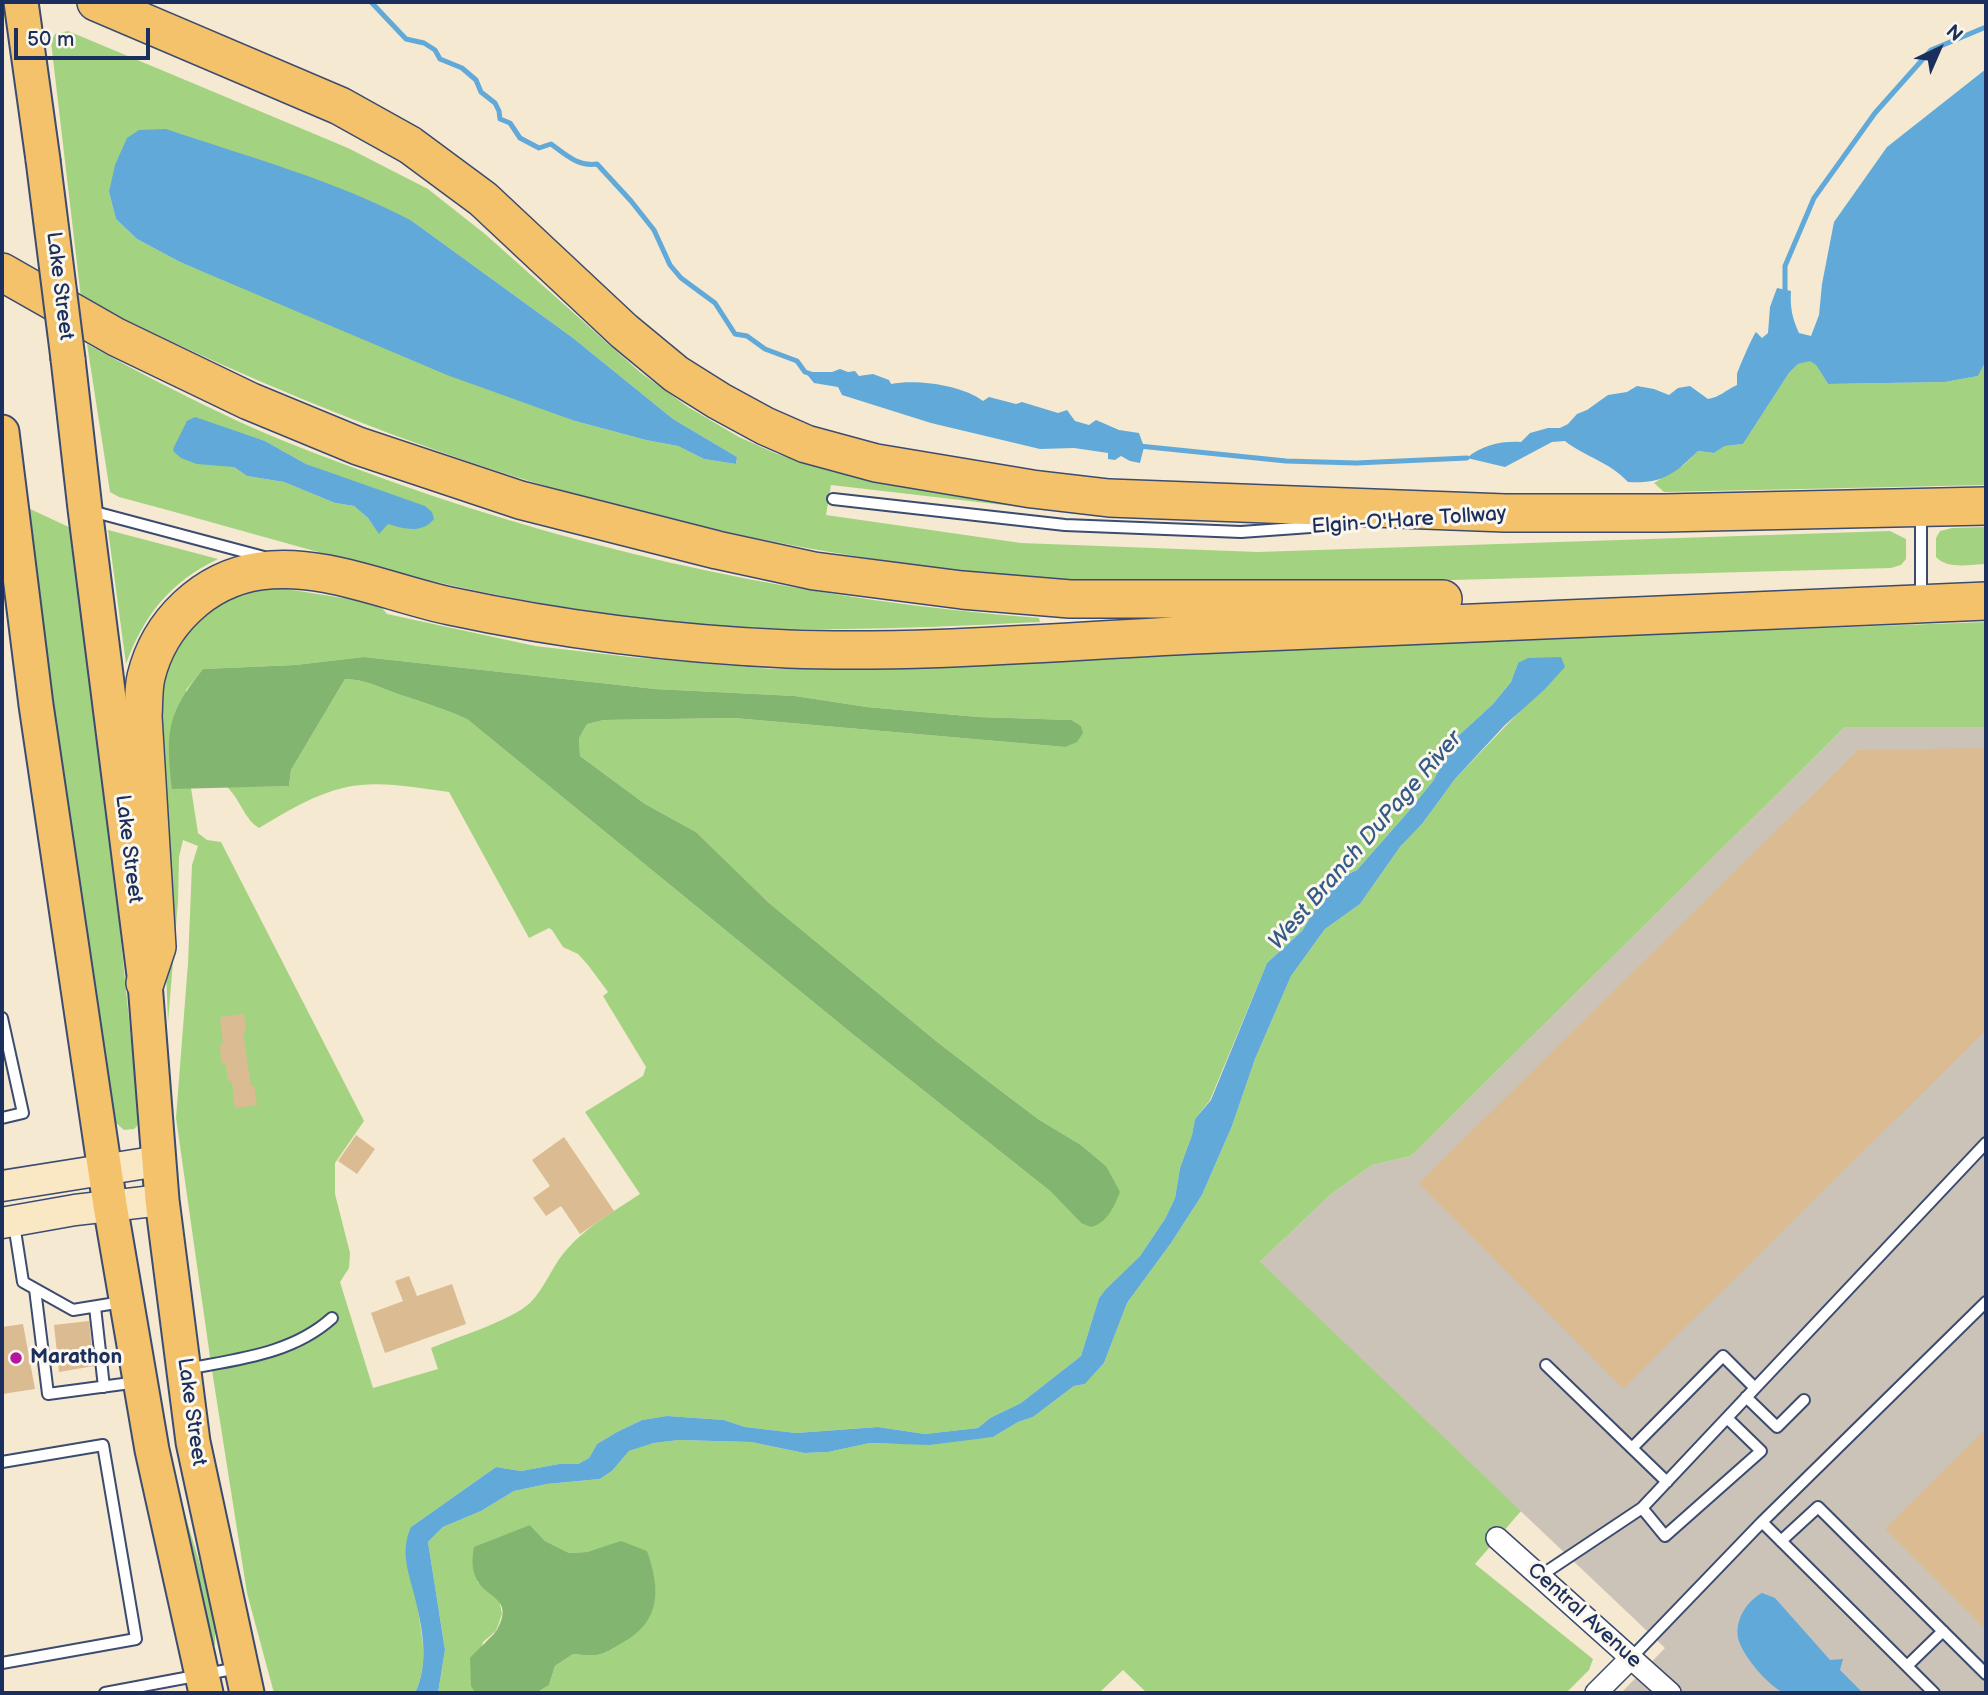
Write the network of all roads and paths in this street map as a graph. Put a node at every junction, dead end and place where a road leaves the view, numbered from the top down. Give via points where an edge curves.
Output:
1 (21, 2) edge
2 (96, 2) edge
3 (2, 272) edge
4 (2, 432) edge
5 (832, 499) dead end
6 (1986, 506) edge
7 (1921, 508) junction
8 (85, 509) junction
9 (1505, 513) junction
10 (1394, 521) dead end
11 (1366, 523) dead end
12 (309, 569) junction
13 (1986, 584) edge
14 (1921, 586) junction
15 (1986, 601) edge
16 (145, 983) junction
17 (2, 1018) edge
18 (2, 1118) edge
19 (1986, 1143) edge
20 (159, 1161) junction
21 (105, 1169) junction
22 (2, 1186) edge
23 (162, 1200) junction
24 (110, 1205) junction
25 (8, 1222) edge
26 (35, 1289) junction
27 (1986, 1302) edge
28 (111, 1304) junction
29 (332, 1318) dead end
30 (1546, 1365) dead end
31 (184, 1369) junction
32 (141, 1381) junction
33 (104, 1387) junction
34 (1755, 1388) junction
35 (1746, 1397) junction
36 (1804, 1400) dead end
37 (1727, 1418) junction
38 (1632, 1448) junction
39 (2, 1462) edge
40 (1667, 1482) junction
41 (1642, 1508) junction
42 (1762, 1522) junction
43 (1497, 1538) dead end
44 (1781, 1541) junction
45 (1540, 1576) junction
46 (1943, 1631) junction
47 (1631, 1658) junction
48 (2, 1662) edge
49 (1907, 1666) junction
50 (1986, 1674) edge
51 (244, 1680) edge
52 (204, 1685) edge
53 (105, 1693) edge
54 (1596, 1693) edge
55 (1670, 1693) edge
56 (1934, 1693) edge

1 - 8 main road, Lake Street, bridge
2 - 9 highway via 340,106 410,145 483,200 676,374 753,420 806,444 876,463 1109,498
3 - 14 highway via 116,337 249,401 358,446 520,500 814,570 1070,599 1401,601
4 - 21 main road, Lake Street via 36,705
5 - 11 lane, Elgin-O'Hare Tollway via 1065,525 1241,532
6 - 7 highway, Elgin-O'Hare Tollway
7 - 9 highway, Elgin-O'Hare Tollway
7 - 14 lane
8 - 12 lane
8 - 16 main road, Lake Street
9 - 10 lane, Elgin-O'Hare Tollway
12 - 15 highway via 448,606 574,629 669,642 872,651
12 - 16 highway via 258,571 223,581 173,620 155,651 145,681 143,716 157,947
13 - 14 highway
16 - 20 main road, Lake Street
17 - 18 lane via 23,1114
19 - 34 lane
20 - 21 main road
20 - 23 main road, Lake Street
21 - 22 main road
21 - 24 main road, Lake Street
23 - 24 main road
23 - 31 main road, Lake Street
24 - 25 main road
24 - 28 main road, Lake Street
25 - 26 lane via 23,1282
26 - 28 lane via 73,1310
26 - 33 lane via 48,1394
27 - 42 lane
28 - 32 main road, Lake Street
28 - 33 lane
29 - 31 lane via 318,1331 274,1352
30 - 38 lane
31 - 51 main road, Lake Street via 193,1446
32 - 33 lane
32 - 52 main road, Lake Street
34 - 35 lane
34 - 38 lane via 1723,1356
35 - 36 lane via 1777,1427
35 - 37 lane
37 - 40 lane
37 - 41 lane via 1761,1451 1665,1536
38 - 40 lane
39 - 48 lane via 103,1446 136,1639
40 - 41 lane
41 - 45 lane
42 - 44 lane
42 - 47 lane
43 - 45 street, Central Avenue
44 - 46 lane via 1818,1507
44 - 49 lane
45 - 47 street, Central Avenue
46 - 49 lane
46 - 50 lane
47 - 54 street
47 - 55 street, Central Avenue
49 - 56 lane
51 - 52 lane
52 - 53 lane

